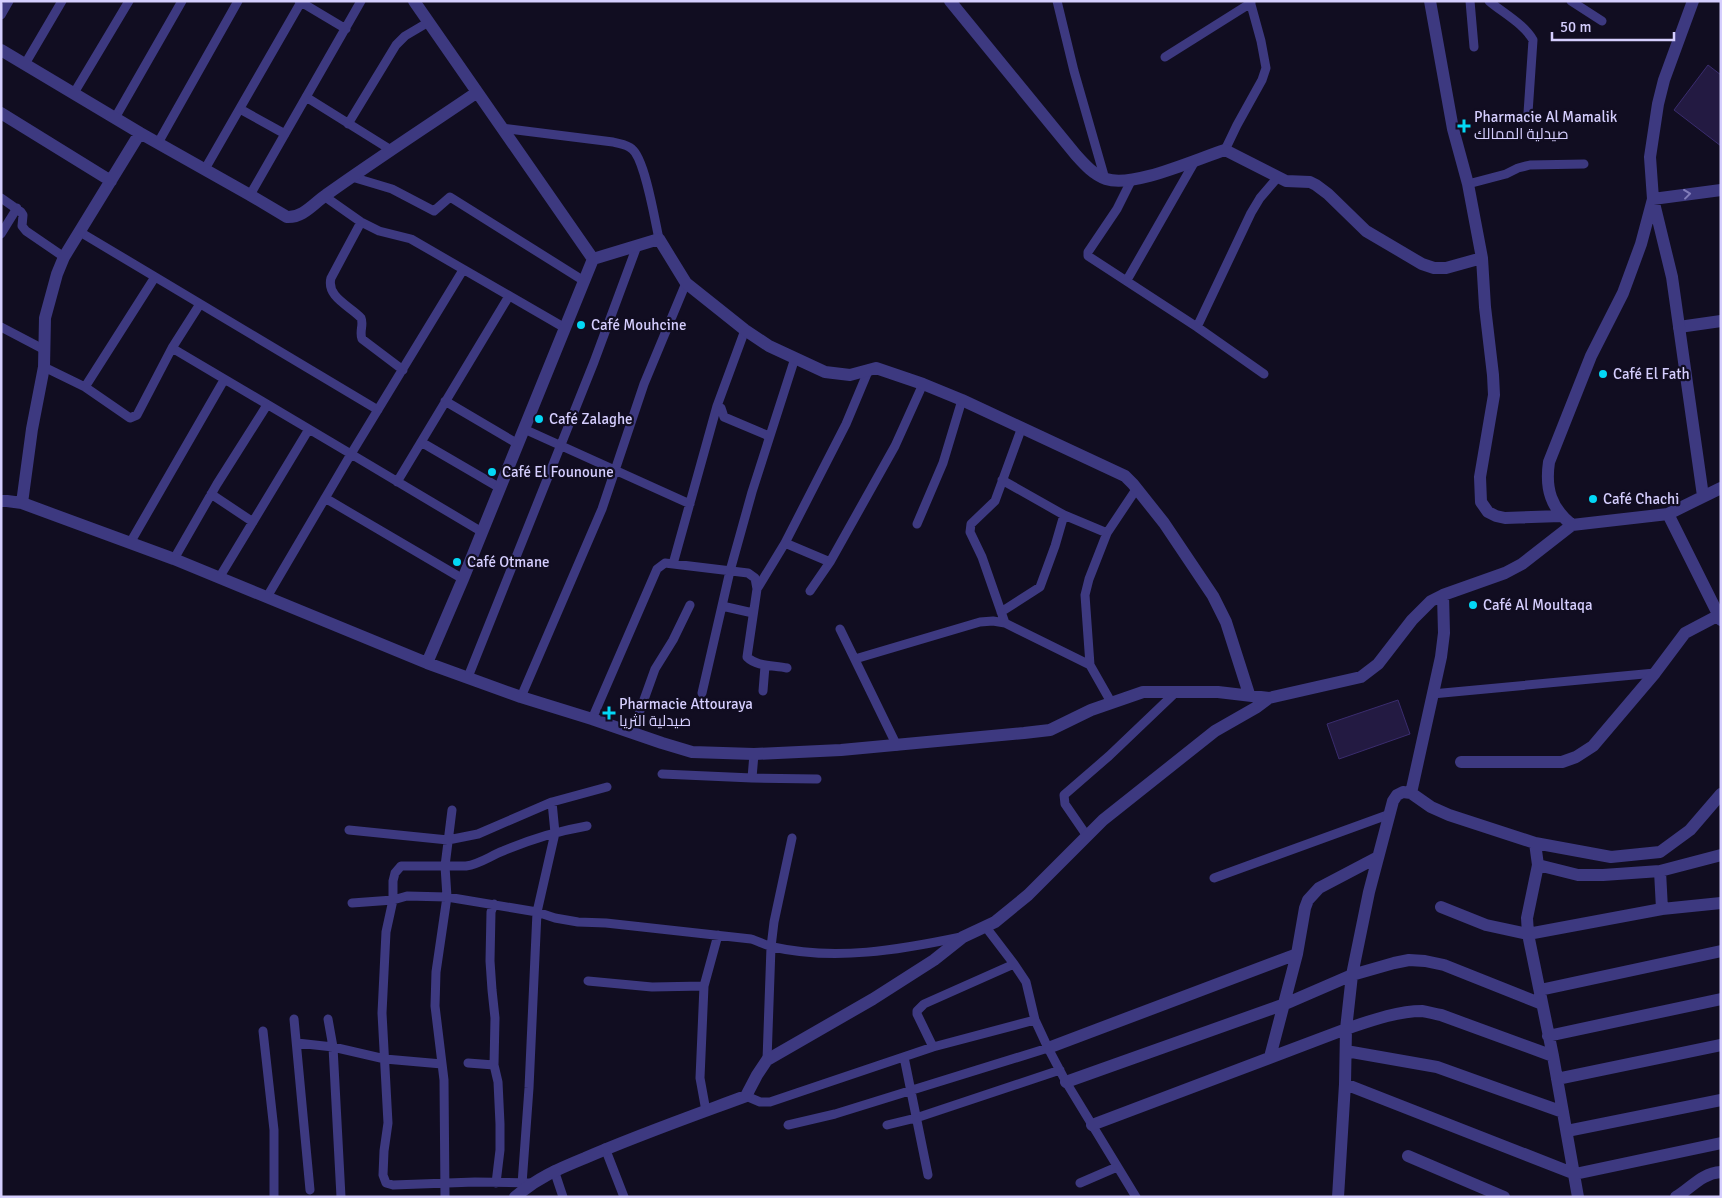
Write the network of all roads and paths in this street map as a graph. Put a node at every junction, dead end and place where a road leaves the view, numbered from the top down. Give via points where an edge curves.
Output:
1 (9, 1) edge
2 (62, 1) edge
3 (129, 1) edge
4 (182, 1) edge
5 (238, 1) edge
6 (361, 1) edge
7 (414, 1) edge
8 (950, 1) edge
9 (1057, 1) edge
10 (1430, 1) edge
11 (1470, 1) edge
12 (1490, 1) edge
13 (1571, 1) edge
14 (1693, 1) edge
15 (300, 2) edge
16 (1251, 2) edge
17 (1, 15) edge
18 (1602, 21) dead end
19 (427, 23) junction
20 (346, 29) junction
21 (1474, 47) dead end
22 (1, 50) edge
23 (1165, 57) dead end
24 (25, 64) junction
25 (476, 92) junction
26 (74, 93) junction
27 (306, 98) junction
28 (240, 109) junction
29 (1, 113) edge
30 (1528, 113) dead end
31 (115, 118) junction
32 (348, 124) junction
33 (501, 128) junction
34 (140, 133) junction
35 (285, 134) junction
36 (158, 143) junction
37 (391, 150) junction
38 (1226, 150) junction
39 (1195, 161) junction
40 (1584, 164) dead end
41 (205, 169) junction
42 (352, 177) junction
43 (1278, 177) junction
44 (1105, 179) junction
45 (111, 180) junction
46 (1131, 181) junction
47 (1468, 184) junction
48 (1721, 190) edge
49 (250, 194) junction
50 (324, 196) junction
51 (1, 198) edge
52 (1653, 199) junction
53 (17, 208) junction
54 (361, 222) junction
55 (80, 232) junction
56 (1, 234) edge
57 (658, 239) junction
58 (637, 246) junction
59 (64, 257) junction
60 (1482, 258) junction
61 (593, 259) junction
62 (463, 270) junction
63 (155, 277) junction
64 (1126, 280) junction
65 (584, 281) junction
66 (686, 283) junction
67 (509, 296) junction
68 (200, 304) junction
69 (1721, 321) edge
70 (1, 327) edge
71 (1197, 327) junction
72 (1679, 327) junction
73 (565, 328) junction
74 (745, 330) junction
75 (172, 348) junction
76 (44, 349) junction
77 (795, 358) junction
78 (44, 367) junction
79 (869, 369) junction
80 (403, 370) junction
81 (1264, 374) dead end
82 (224, 380) junction
83 (923, 384) junction
84 (85, 387) junction
85 (962, 400) junction
86 (445, 402) junction
87 (267, 405) junction
88 (717, 406) junction
89 (378, 410) junction
90 (1022, 427) junction
91 (309, 429) junction
92 (524, 429) junction
93 (769, 436) junction
94 (421, 442) junction
95 (518, 444) junction
96 (561, 446) junction
97 (352, 454) junction
98 (615, 471) junction
99 (1002, 480) junction
100 (397, 482) junction
101 (500, 488) junction
102 (1137, 488) junction
103 (1721, 488) edge
104 (211, 494) junction
105 (1703, 496) junction
106 (325, 498) junction
107 (1, 501) edge
108 (22, 503) junction
109 (690, 504) junction
110 (1668, 514) junction
111 (1064, 516) junction
112 (1562, 516) junction
113 (253, 522) junction
114 (917, 524) dead end
115 (1572, 525) junction
116 (482, 532) junction
117 (1107, 533) junction
118 (130, 543) junction
119 (785, 543) junction
120 (174, 559) junction
121 (830, 562) junction
122 (673, 564) junction
123 (730, 571) junction
124 (219, 578) junction
125 (462, 580) junction
126 (757, 589) junction
127 (810, 591) dead end
128 (1443, 595) junction
129 (267, 597) junction
130 (690, 604) dead end
131 (722, 606) junction
132 (1002, 612) junction
133 (753, 613) junction
134 (1720, 616) edge
135 (1005, 623) junction
136 (840, 628) dead end
137 (855, 659) junction
138 (427, 663) junction
139 (1090, 665) junction
140 (764, 666) junction
141 (787, 668) dead end
142 (1655, 674) junction
143 (468, 677) junction
144 (763, 691) dead end
145 (702, 693) dead end
146 (1175, 693) junction
147 (1249, 694) junction
148 (1432, 694) junction
149 (521, 697) junction
150 (1269, 698) junction
151 (1111, 702) junction
152 (592, 719) junction
153 (632, 733) junction
154 (897, 746) junction
155 (754, 754) junction
156 (1460, 762) dead end
157 (662, 774) dead end
158 (752, 778) junction
159 (817, 779) dead end
160 (606, 787) dead end
161 (1411, 793) junction
162 (1721, 794) edge
163 (552, 802) junction
164 (452, 810) dead end
165 (1390, 814) junction
166 (587, 826) dead end
167 (349, 830) dead end
168 (555, 833) junction
169 (1087, 836) junction
170 (792, 838) dead end
171 (448, 840) junction
172 (1535, 843) junction
173 (1721, 855) edge
174 (1378, 857) junction
175 (1538, 865) junction
176 (446, 866) junction
177 (1660, 871) junction
178 (1214, 878) dead end
179 (447, 897) junction
180 (393, 900) junction
181 (352, 903) dead end
182 (1721, 903) edge
183 (494, 904) junction
184 (1440, 907) dead end
185 (1662, 909) junction
186 (537, 912) junction
187 (985, 926) junction
188 (1528, 934) junction
189 (718, 935) junction
190 (963, 937) junction
191 (771, 947) junction
192 (1721, 951) edge
193 (1296, 954) junction
194 (1014, 964) junction
195 (1352, 975) junction
196 (588, 981) dead end
197 (704, 986) junction
198 (1540, 990) junction
199 (1721, 999) edge
200 (1284, 1004) junction
201 (1542, 1004) junction
202 (294, 1019) dead end
203 (328, 1019) dead end
204 (1035, 1020) junction
205 (1346, 1029) junction
206 (263, 1032) dead end
207 (1548, 1036) junction
208 (297, 1043) junction
209 (1721, 1045) edge
210 (933, 1047) junction
211 (333, 1048) junction
212 (1048, 1048) junction
213 (1346, 1051) junction
214 (1552, 1056) junction
215 (904, 1057) junction
216 (1270, 1057) junction
217 (385, 1059) junction
218 (767, 1060) junction
219 (468, 1063) dead end
220 (442, 1064) junction
221 (494, 1066) junction
222 (1060, 1070) junction
223 (1557, 1079) junction
224 (1066, 1082) junction
225 (1345, 1084) junction
226 (910, 1090) junction
227 (746, 1096) junction
228 (1721, 1100) edge
229 (706, 1111) junction
230 (1562, 1112) junction
231 (916, 1118) junction
232 (788, 1125) dead end
233 (887, 1125) dead end
234 (1092, 1125) junction
235 (1567, 1132) junction
236 (1721, 1143) edge
237 (605, 1148) junction
238 (1408, 1156) dead end
239 (1117, 1166) junction
240 (554, 1170) junction
241 (1721, 1172) edge
242 (1575, 1174) junction
243 (928, 1175) dead end
244 (446, 1183) junction
245 (496, 1183) junction
246 (527, 1183) junction
247 (1080, 1183) dead end
248 (310, 1190) dead end
249 (274, 1197) edge
250 (341, 1197) edge
251 (445, 1197) edge
252 (515, 1197) edge
253 (563, 1197) edge
254 (624, 1197) edge
255 (1136, 1197) edge
256 (1338, 1197) edge
257 (1504, 1197) edge
258 (1578, 1197) edge
259 (1676, 1197) edge

1 - 17 lane
2 - 24 lane
3 - 26 lane
4 - 31 lane
5 - 36 lane
6 - 20 lane
7 - 19 street
8 - 44 street via 1076,155 1092,172
9 - 44 lane
10 - 47 street via 1453,129
11 - 21 lane
12 - 30 lane via 1533,40
13 - 18 lane
14 - 52 street via 1658,104 1650,157
15 - 20 lane
15 - 28 lane
16 - 23 lane
16 - 38 lane via 1266,68
19 - 25 street
19 - 32 lane via 396,45
20 - 27 lane
22 - 24 street
24 - 26 street
25 - 33 street
25 - 37 street
26 - 31 street
27 - 32 lane
27 - 35 lane
28 - 35 lane
28 - 41 lane
29 - 45 street
31 - 34 street
32 - 37 lane
33 - 57 lane via 627,145 641,164
33 - 61 street
34 - 36 street
34 - 45 street
35 - 49 lane
36 - 41 street
37 - 42 street
38 - 39 street
38 - 43 street
39 - 46 street
39 - 64 lane
40 - 47 lane via 1530,165
41 - 49 street
42 - 50 street
42 - 65 lane via 392,189 429,210 434,210 450,197
43 - 60 street via 1289,182 1316,185 1366,231 1422,264 1446,268
43 - 71 lane via 1251,213
44 - 46 street
45 - 55 street
46 - 64 lane via 1088,255
47 - 60 street
52 -> 48 street
49 - 50 street via 294,218
50 - 54 lane
51 - 53 lane
52 - 72 street via 1672,277
52 - 112 street via 1623,293 1590,356 1549,462 1550,493 1553,505
53 - 56 lane
53 - 59 lane via 23,215 23,229
54 - 62 lane via 411,240
54 - 80 lane via 331,278 332,293 361,318 362,339
55 - 59 street
55 - 63 lane
57 - 58 street
57 - 66 street
58 - 61 street
58 - 96 lane
59 - 76 street via 45,318
60 - 112 street via 1494,395 1480,477 1481,502 1488,512 1505,518
61 - 65 street
62 - 67 lane
62 - 80 lane
63 - 68 lane
63 - 84 lane
64 - 71 lane
65 - 73 street
66 - 74 street
66 - 98 lane via 644,384
67 - 73 lane
67 - 86 lane
68 - 75 lane
68 - 89 lane
69 - 72 street
70 - 76 lane
71 - 81 lane
72 - 105 street
73 - 92 street
74 - 77 street
74 - 88 lane
75 - 82 lane
75 - 84 lane via 137,415 130,418
76 - 78 street
77 - 79 street via 825,372 838,374 856,374
77 - 93 lane
78 - 84 lane
78 - 108 street
79 - 83 street via 878,368
79 - 119 lane via 846,424
80 - 89 lane
82 - 87 lane
82 - 118 lane
83 - 85 street
83 - 121 lane via 895,446
85 - 90 street
85 - 114 lane via 943,462
86 - 94 lane
86 - 95 lane
87 - 91 lane
87 - 104 lane
88 - 93 lane via 724,417
88 - 109 lane
89 - 97 lane
90 - 99 lane
90 - 102 street via 1119,472
91 - 97 lane
91 - 113 lane
92 - 95 street
92 - 96 lane
93 - 123 lane
94 - 100 lane
94 - 101 lane
95 - 101 street
96 - 98 lane
96 - 143 lane
97 - 100 lane
97 - 106 lane
98 - 109 lane
98 - 149 lane via 602,509
99 - 111 lane
99 - 132 lane via 995,501 970,527
100 - 116 lane
101 - 116 street
102 - 117 lane
102 - 147 street via 1164,522 1213,596 1226,622
103 - 105 street
104 - 113 lane
104 - 120 lane
105 - 110 street
106 - 125 lane
106 - 129 lane
107 - 108 street
108 - 118 street
109 - 122 lane
110 - 115 street
110 - 134 street
111 - 117 lane
111 - 132 lane via 1040,586
112 - 115 street
113 - 124 lane
115 - 128 street via 1522,564
116 - 125 street
117 - 139 lane via 1088,579 1085,595
118 - 120 street
119 - 121 lane
119 - 126 lane
120 - 124 street
121 - 127 lane
122 - 123 lane
122 - 152 lane via 665,562 657,569
123 - 126 lane via 752,576
123 - 131 lane
124 - 129 street
125 - 138 street
126 - 133 lane
128 - 148 street via 1444,633
128 - 150 street via 1431,601 1378,664 1361,677
129 - 138 street
130 - 153 lane via 655,669
131 - 133 lane
131 - 145 lane
132 - 135 lane
133 - 140 lane via 747,657
134 - 142 street via 1685,632
135 - 137 lane via 980,622
135 - 139 lane
136 - 137 lane
137 - 154 lane
138 - 143 street
139 - 151 lane
140 - 141 lane
140 - 144 lane
142 - 148 lane
142 - 156 street via 1593,746 1576,758 1562,762
143 - 149 street
146 - 147 street
146 - 151 street via 1142,692
146 - 169 lane via 1064,795 1065,804
147 - 150 street
148 - 161 street
149 - 152 street
150 - 169 street via 1215,731
151 - 154 street via 1050,730
152 - 153 street
153 - 155 street via 692,752
154 - 155 street
155 - 158 lane
157 - 158 lane
158 - 159 lane
160 - 163 lane
161 - 165 street via 1398,795
161 - 172 street via 1449,815
162 - 172 street via 1690,830 1660,852 1611,857
163 - 168 lane
163 - 171 lane via 478,834
164 - 171 lane
165 - 174 street
165 - 178 lane
166 - 168 lane
167 - 171 lane
168 - 176 lane via 475,865
168 - 186 lane
169 - 187 street via 1028,895 995,922
170 - 191 lane
171 - 176 lane
172 - 175 street
173 - 177 street
174 - 193 street via 1313,894 1305,908
174 - 195 street
175 - 177 street via 1578,875
175 - 188 street via 1527,918
176 - 179 lane
176 - 180 lane via 401,866 393,881
177 - 185 street
179 - 180 lane via 407,896
179 - 183 lane
179 - 220 lane via 436,972 435,1006
180 - 181 lane
180 - 217 lane via 385,941 382,1012
182 - 185 street
183 - 186 lane
183 - 221 lane via 490,961 495,1018
184 - 188 street via 1486,924
185 - 188 street
186 - 189 lane via 578,922
186 - 246 lane
187 - 190 street
187 - 194 lane
188 - 198 street
189 - 191 lane via 751,939
189 - 197 lane
190 - 191 lane via 864,954 810,953
190 - 218 street via 934,960 872,999
191 - 218 lane
192 - 198 street
193 - 200 street
193 - 212 street
194 - 204 lane via 1026,982
194 - 210 lane via 919,1008 917,1014
195 - 200 street
195 - 201 street via 1409,960 1425,961 1444,965
195 - 205 street
196 - 197 lane via 652,987
197 - 229 lane via 700,1078
198 - 201 street
199 - 207 street
200 - 216 street
200 - 224 street
201 - 207 street
202 - 208 lane
203 - 211 lane
204 - 210 lane
204 - 212 lane
205 - 213 street
205 - 214 street via 1391,1016 1424,1011
205 - 216 street
206 - 249 lane via 274,1130
207 - 214 street
208 - 211 lane
208 - 248 lane
209 - 223 street
210 - 215 lane
211 - 217 lane
211 - 250 lane
212 - 222 lane
212 - 226 lane
213 - 225 street
213 - 230 street via 1437,1067
214 - 223 street
215 - 226 lane
215 - 227 lane via 770,1102
216 - 234 street
217 - 220 lane
217 - 244 lane via 388,1123 384,1181 392,1185
218 - 227 street
219 - 221 lane
220 - 244 lane
221 - 245 lane via 500,1124
222 - 224 lane
222 - 231 lane
223 - 230 street
224 - 234 lane
225 - 242 street
225 - 256 street
226 - 231 lane
226 - 232 lane
227 - 229 street
228 - 235 street
229 - 237 street
230 - 235 street
231 - 233 lane
231 - 243 lane
234 - 239 lane
235 - 242 street
236 - 242 street
237 - 240 street
237 - 254 lane
238 - 257 street
239 - 247 lane
239 - 255 lane
240 - 246 street
240 - 253 lane
241 - 259 street via 1704,1176
242 - 258 street
244 - 245 lane
244 - 251 lane
245 - 246 lane
246 - 252 street

